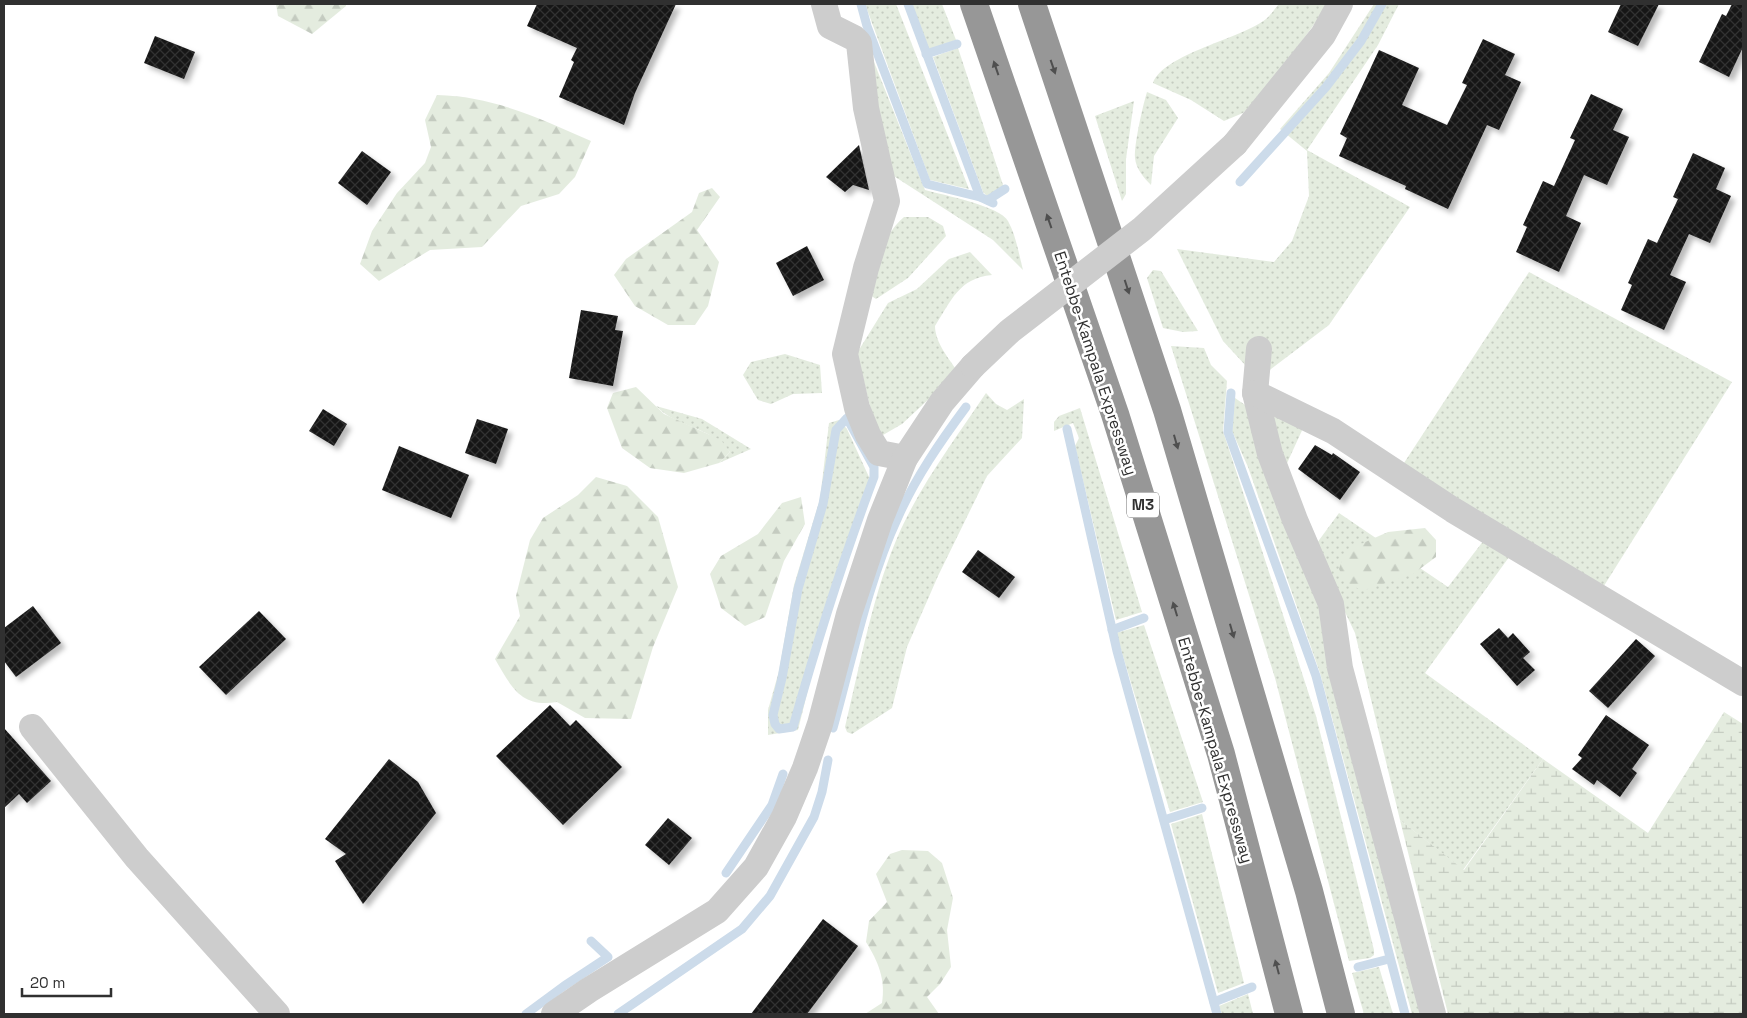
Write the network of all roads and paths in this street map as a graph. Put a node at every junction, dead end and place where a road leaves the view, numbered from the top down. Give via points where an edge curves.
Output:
1 (824, 4) edge
2 (974, 4) edge
3 (1032, 4) edge
4 (1340, 4) edge
5 (1259, 349) dead end
6 (1255, 393) junction
7 (905, 458) junction
8 (1743, 683) edge
9 (32, 727) dead end
10 (277, 1014) edge
11 (554, 1014) edge
12 (1289, 1014) edge
13 (1341, 1014) edge
14 (1433, 1014) edge

1 - 7 street via 830,26 854,38 860,48 866,108 887,201 866,268 845,354 852,392 868,435 879,453
12 -> 2 highway, Entebbe-Kampala Expressway / M3 via 1220,754 1115,414
3 -> 13 highway via 1167,410 1309,891
4 - 7 street, bridge via 1322,35 1235,144 1142,229 1010,331 973,366 942,402
5 - 6 street
6 - 8 street via 1333,431 1453,510
6 - 14 street via 1270,454 1331,604 1340,668
7 - 11 street via 880,520 849,614 805,768 784,817 756,866 718,911
9 - 10 street via 137,858

